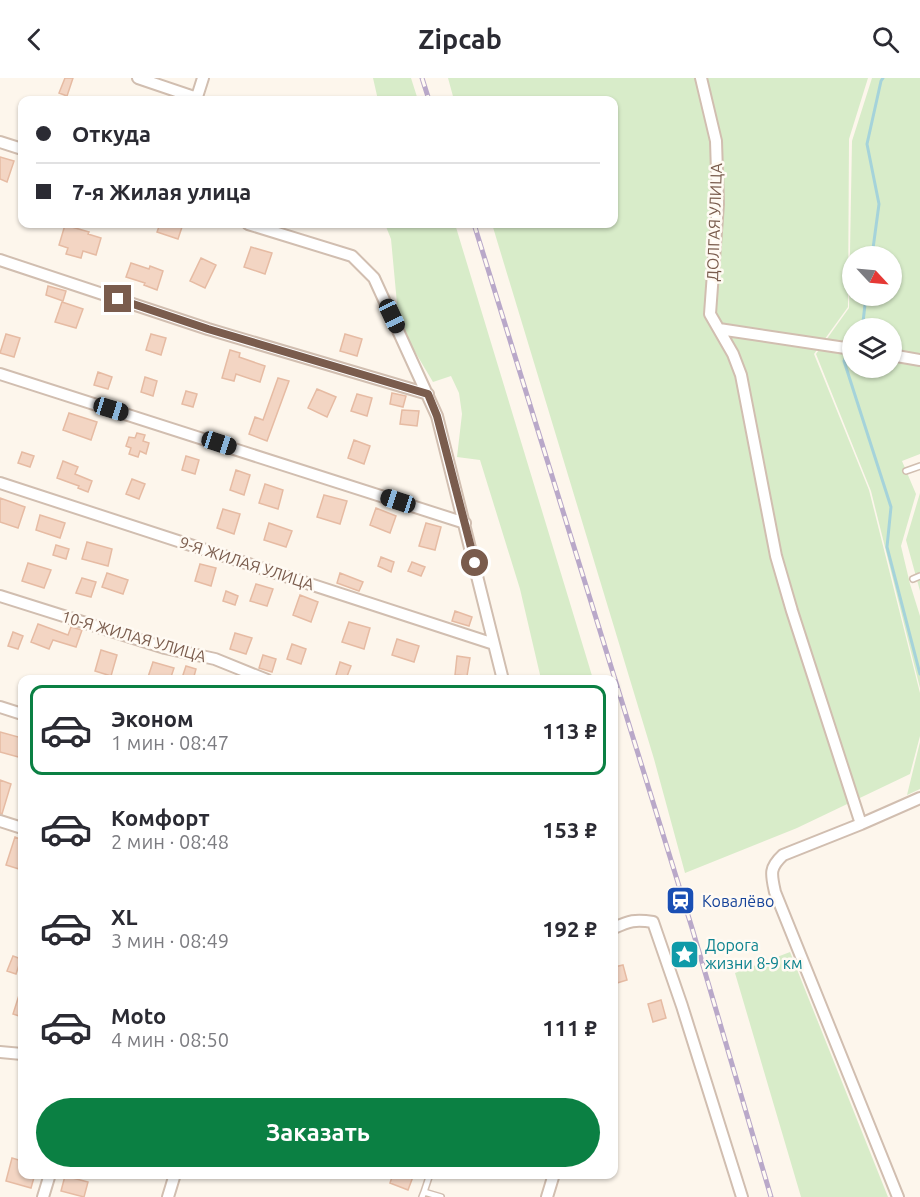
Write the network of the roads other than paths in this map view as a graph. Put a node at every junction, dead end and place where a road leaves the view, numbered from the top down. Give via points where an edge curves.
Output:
1 (138, 78) edge
2 (203, 78) edge
3 (700, 78) edge
4 (189, 96) edge
5 (198, 96) edge
6 (0, 142) edge
7 (18, 148) edge
8 (261, 228) edge
9 (0, 260) edge
10 (719, 329) junction
11 (842, 348) edge
12 (902, 357) edge
13 (920, 360) edge
14 (0, 374) edge
15 (428, 394) junction
16 (920, 466) edge
17 (906, 471) dead end
18 (0, 483) edge
19 (465, 523) junction
20 (920, 576) edge
21 (913, 579) dead end
22 (0, 596) edge
23 (494, 644) junction
24 (255, 675) edge
25 (502, 675) edge
26 (0, 707) edge
27 (18, 713) edge
28 (920, 798) edge
29 (0, 821) edge
30 (861, 824) junction
31 (18, 827) edge
32 (618, 926) edge
33 (0, 1052) edge
34 (18, 1054) edge
35 (48, 1179) edge
36 (173, 1179) edge
37 (428, 1179) edge
38 (552, 1179) edge
39 (423, 1195) edge
40 (43, 1197) edge
41 (168, 1197) edge
42 (441, 1197) edge
43 (547, 1197) edge
44 (742, 1197) edge
45 (897, 1197) edge

1 - 4 street
2 - 5 street
3 - 10 street, ДОЛГАЯ УЛИЦА via 716,141 717,204 710,314
6 - 7 street
8 - 15 street via 352,256 374,278
9 - 15 street via 208,329
10 - 11 street
10 - 30 street, ДОЛГАЯ УЛИЦА via 741,375 776,556
12 - 13 street
14 - 19 street
15 - 19 street
16 - 17 lane
18 - 23 street, 9-Я ЖИЛАЯ УЛИЦА
19 - 23 street
20 - 21 lane
22 - 24 street, 10-Я ЖИЛАЯ УЛИЦА via 165,648 215,659
23 - 25 street
26 - 27 street
28 - 30 street
29 - 31 street
30 - 45 street via 783,855 771,870 775,892
32 - 44 street via 629,921 652,922
33 - 34 street
35 - 40 street
36 - 41 street
37 - 39 lane
38 - 43 street
39 - 42 lane

